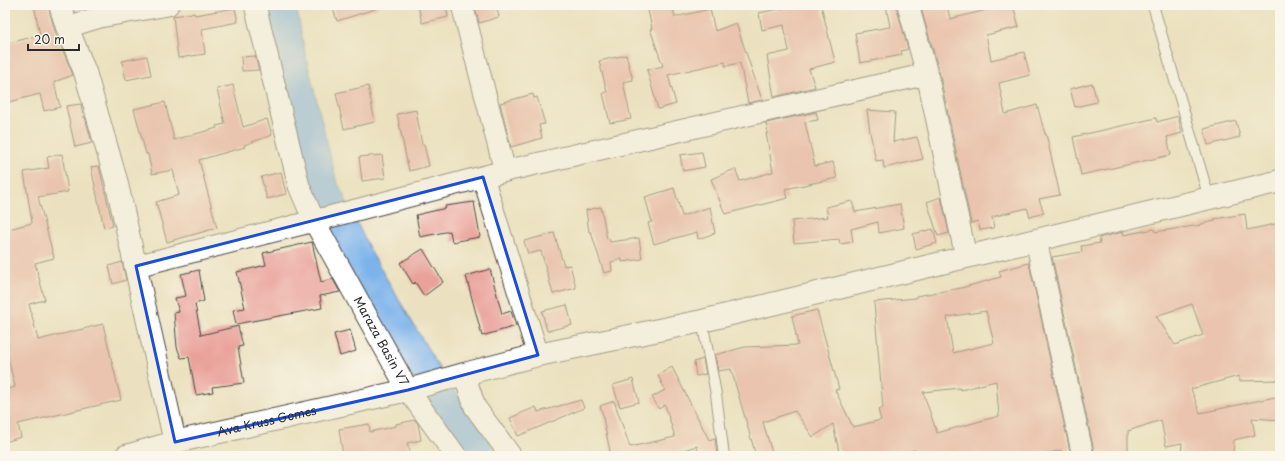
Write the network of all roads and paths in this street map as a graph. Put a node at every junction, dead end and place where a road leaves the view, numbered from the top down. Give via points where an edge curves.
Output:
1 (60, 5) edge
2 (168, 5) edge
3 (255, 5) edge
4 (462, 5) edge
5 (908, 5) edge
6 (1153, 5) edge
7 (67, 26) junction
8 (927, 74) junction
9 (505, 171) junction
10 (483, 177) junction
11 (1280, 181) edge
12 (1209, 198) junction
13 (314, 221) junction
14 (1036, 240) junction
15 (966, 257) junction
16 (136, 266) junction
17 (702, 321) junction
18 (538, 355) junction
19 (464, 374) junction
20 (408, 390) junction
21 (175, 442) junction
22 (126, 456) edge
23 (456, 456) edge
24 (512, 456) edge
25 (724, 456) edge
26 (1083, 456) edge

1 - 7 street
2 - 7 street via 100,17
3 - 13 street, Maraza Basin V7 via 299,186
4 - 9 street
5 - 8 street
6 - 12 lane
7 - 16 street via 85,72 116,180
8 - 9 street
8 - 15 street
9 - 10 street
10 - 13 street
10 - 18 street
11 - 12 street, Ava Kruss Gomes
12 - 14 street, Ava Kruss Gomes
13 - 16 street
13 - 20 street, Maraza Basin V7
14 - 15 street, Ava Kruss Gomes
14 - 26 street
15 - 17 street, Ava Kruss Gomes
16 - 21 street
17 - 18 street, Ava Kruss Gomes
17 - 25 lane via 716,394
18 - 19 street, Ava Kruss Gomes
19 - 20 street, Ava Kruss Gomes
19 - 24 street via 475,407
20 - 21 street, Ava Kruss Gomes
20 - 23 street, Maraza Basin V7
21 - 22 street, Ava Kruss Gomes

